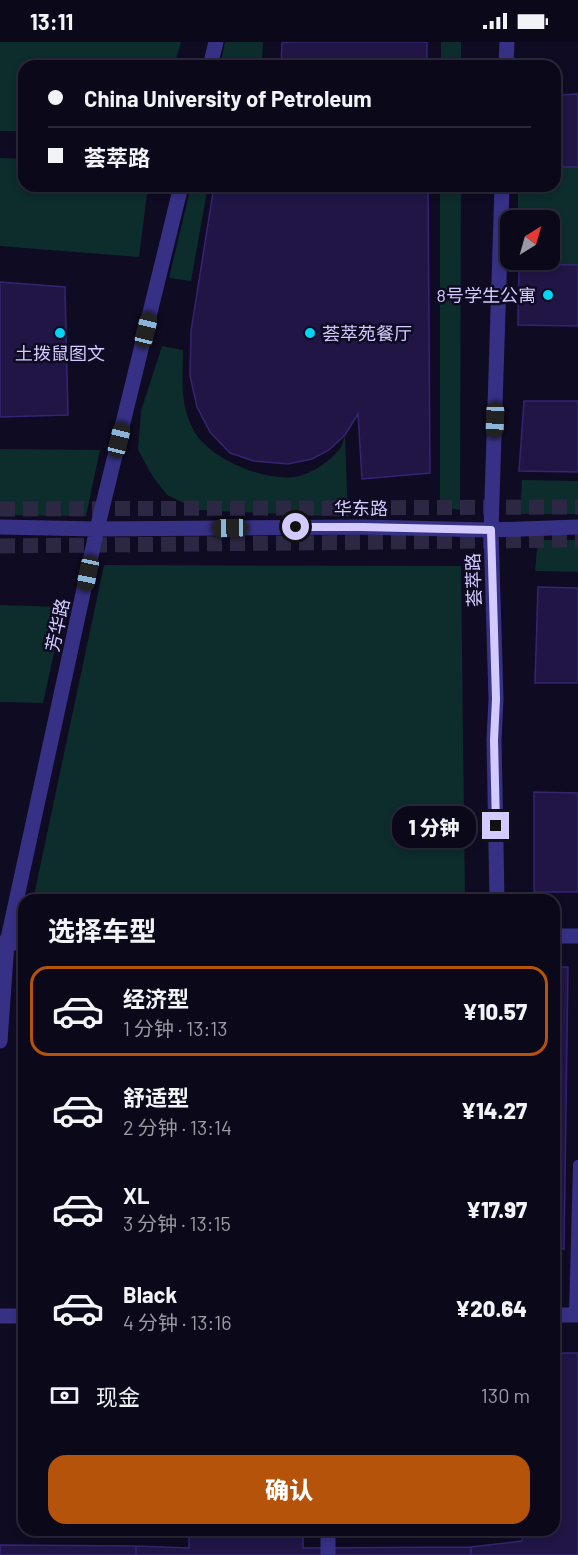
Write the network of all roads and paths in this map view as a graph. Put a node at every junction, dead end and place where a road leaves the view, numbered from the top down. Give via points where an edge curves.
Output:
1 (216, 42) edge
2 (507, 42) edge
3 (212, 60) edge
4 (506, 60) edge
5 (180, 192) edge
6 (502, 192) edge
7 (0, 527) edge
8 (578, 527) edge
9 (98, 529) junction
10 (491, 530) junction
11 (497, 894) edge
12 (560, 936) edge
13 (578, 936) edge
14 (4, 943) edge
15 (0, 1041) edge
16 (578, 1165) edge
17 (560, 1315) edge
18 (576, 1315) edge
19 (0, 1316) edge
20 (18, 1316) edge
21 (328, 1536) edge
22 (328, 1555) edge

1 - 3 street
2 - 4 street
5 - 9 street, 芳华路
6 - 10 street, 荟萃路
7 - 9 street, 华东路
8 - 10 street, 华东路
9 - 10 street, 华东路
9 - 14 street, 芳华路
10 - 11 street, 荟萃路
12 - 13 street
14 - 15 street, 芳华路
16 - 18 lane
17 - 18 street
19 - 20 street
21 - 22 street

